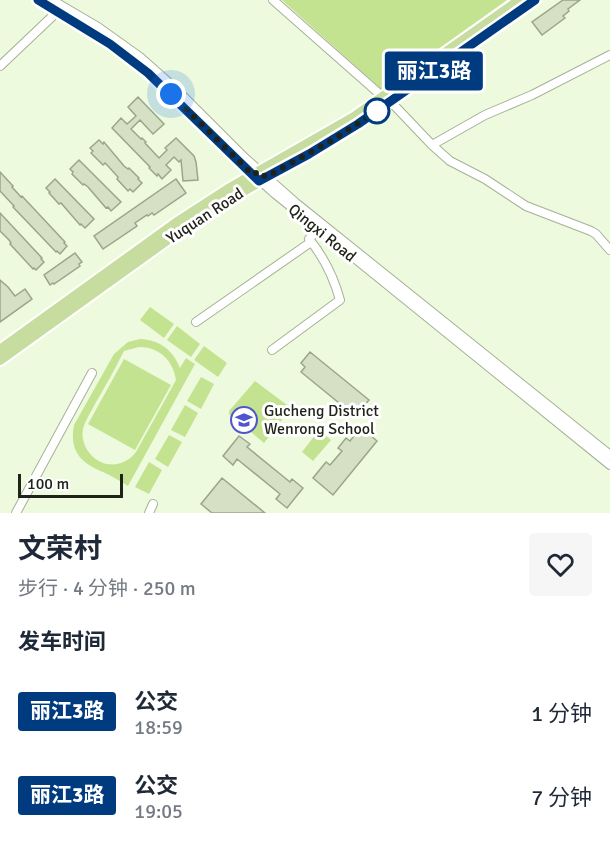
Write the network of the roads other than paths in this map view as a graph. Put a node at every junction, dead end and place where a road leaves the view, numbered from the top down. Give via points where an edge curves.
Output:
1 (38, 0) edge
2 (52, 0) edge
3 (273, 0) edge
4 (520, 0) edge
5 (535, 0) edge
6 (58, 11) junction
7 (610, 55) edge
8 (0, 66) edge
9 (387, 99) junction
10 (432, 145) junction
11 (259, 176) junction
12 (318, 230) junction
13 (311, 242) junction
14 (610, 250) edge
15 (196, 322) dead end
16 (0, 350) edge
17 (272, 350) dead end
18 (0, 360) edge
19 (92, 373) dead end
20 (610, 455) edge
21 (610, 465) edge
22 (153, 504) dead end
23 (16, 513) edge
24 (149, 513) edge

1 - 6 street, Qingxi Road
2 - 11 street, Qingxi Road via 140,57
3 - 9 street
4 - 9 main road, Yuquan Road
5 - 9 main road, Yuquan Road
6 - 8 street
6 - 11 street, Qingxi Road via 148,73
7 - 10 street via 484,115
9 - 10 street
9 - 11 main road, Yuquan Road
10 - 14 street via 450,161 526,206 596,234
11 - 12 street, Qingxi Road
11 - 16 main road, Yuquan Road via 176,223
11 - 18 main road, Yuquan Road
11 - 20 street, Qingxi Road
12 - 13 street via 309,239
12 - 21 street, Qingxi Road
13 - 15 street
13 - 17 street via 336,285 340,300
19 - 23 street
22 - 24 street

